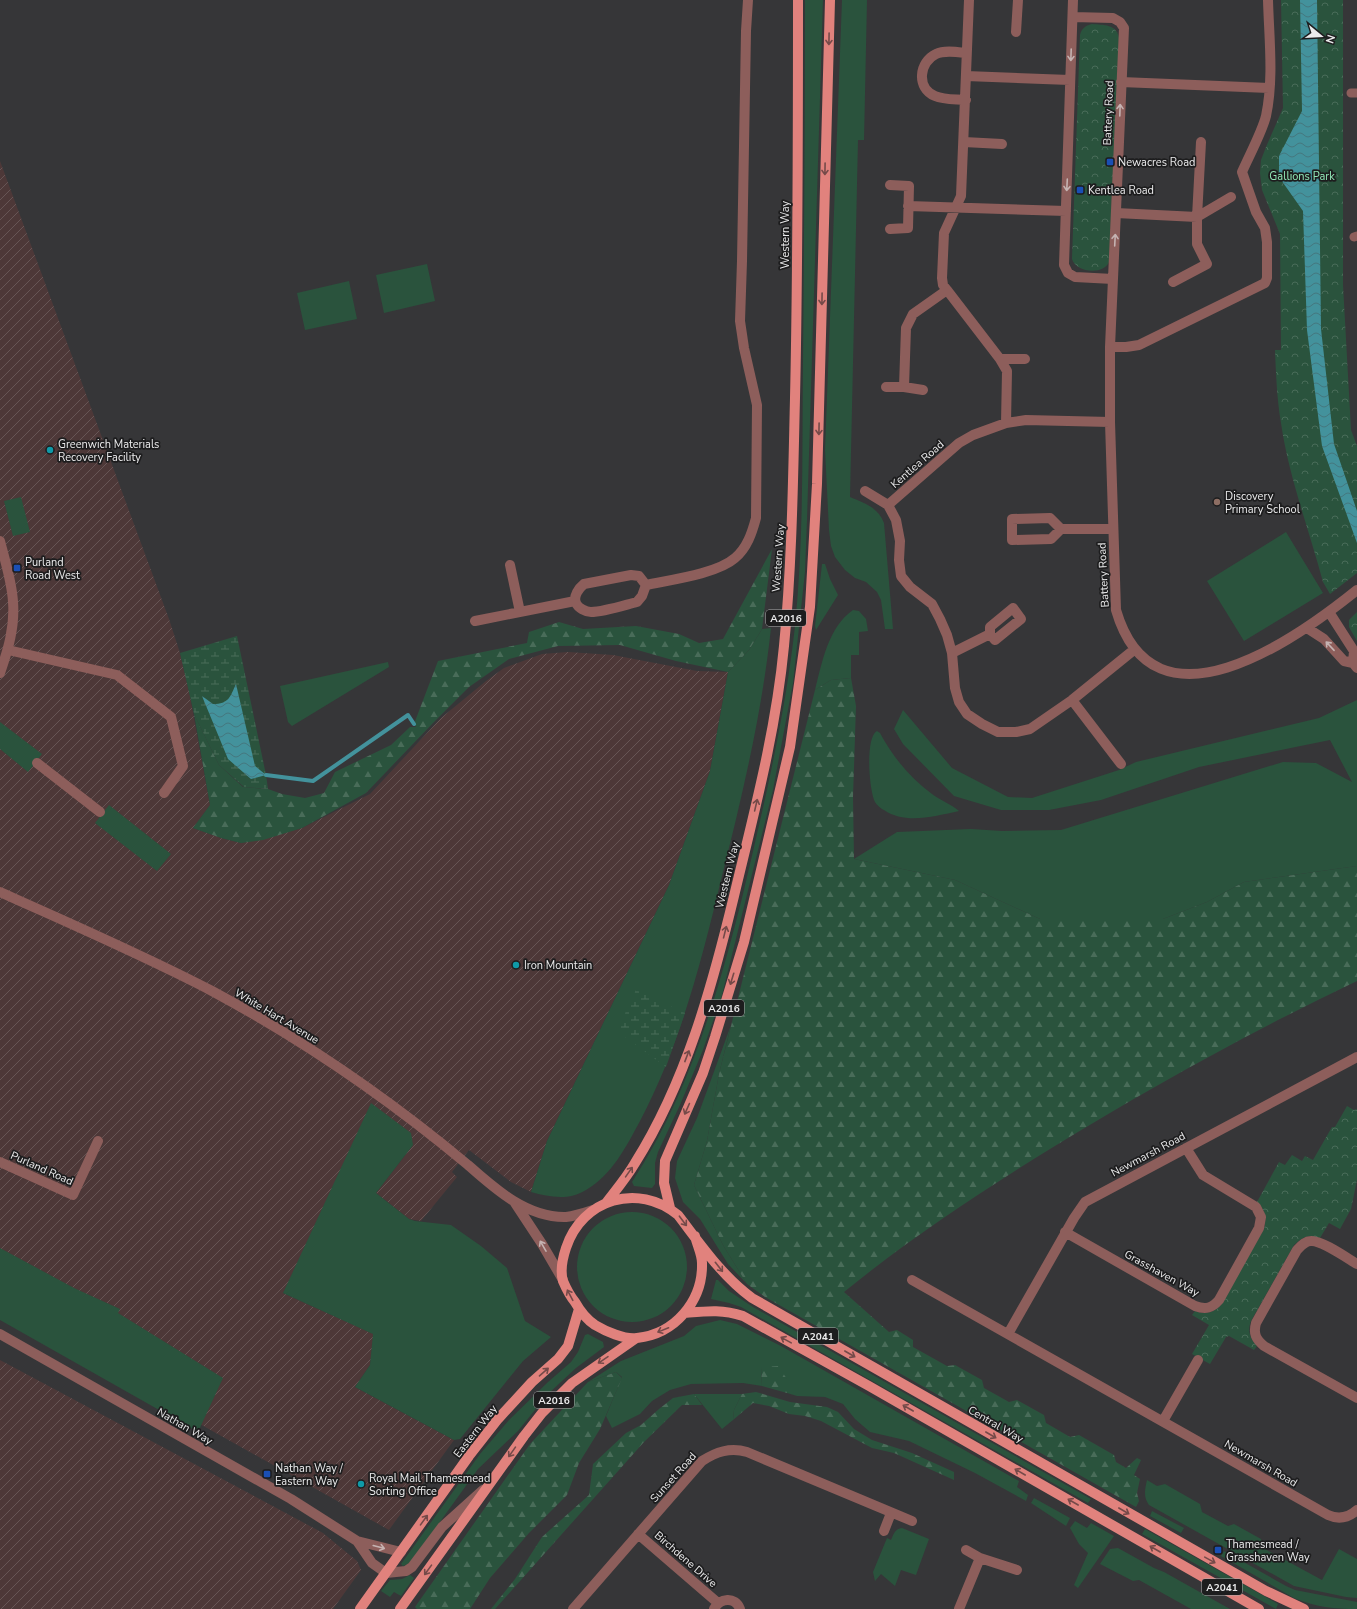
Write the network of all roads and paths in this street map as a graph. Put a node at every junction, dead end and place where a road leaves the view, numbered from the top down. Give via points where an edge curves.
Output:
1 (748, 0) edge
2 (798, 0) edge
3 (830, 0) edge
4 (969, 0) edge
5 (1018, 0) edge
6 (1073, 0) edge
7 (1268, 0) edge
8 (1073, 16) junction
9 (1016, 32) dead end
10 (966, 53) junction
11 (966, 76) junction
12 (1070, 80) junction
13 (1121, 82) junction
14 (1269, 88) junction
15 (966, 100) junction
16 (964, 142) junction
17 (1201, 142) dead end
18 (1002, 144) dead end
19 (890, 185) dead end
20 (1231, 197) dead end
21 (908, 206) junction
22 (956, 207) junction
23 (1066, 211) junction
24 (1116, 213) junction
25 (1197, 216) junction
26 (890, 229) dead end
27 (1113, 279) junction
28 (1173, 282) dead end
29 (946, 290) junction
30 (1110, 346) junction
31 (1000, 359) junction
32 (1025, 359) dead end
33 (886, 387) dead end
34 (904, 387) junction
35 (923, 390) dead end
36 (1110, 422) junction
37 (1006, 423) junction
38 (865, 491) dead end
39 (888, 506) junction
40 (1061, 529) junction
41 (1113, 529) junction
42 (0, 541) edge
43 (510, 565) dead end
44 (646, 585) junction
45 (1357, 590) edge
46 (575, 601) junction
47 (520, 612) junction
48 (1329, 612) junction
49 (475, 622) dead end
50 (1307, 628) junction
51 (990, 634) dead end
52 (8, 650) junction
53 (1135, 650) junction
54 (952, 653) junction
55 (1355, 666) edge
56 (0, 673) edge
57 (1072, 700) junction
58 (37, 763) dead end
59 (1121, 764) dead end
60 (164, 793) dead end
61 (100, 812) dead end
62 (0, 892) edge
63 (1357, 1057) edge
64 (98, 1141) dead end
65 (1186, 1148) junction
66 (0, 1162) edge
67 (515, 1203) junction
68 (606, 1203) junction
69 (670, 1208) junction
70 (593, 1210) junction
71 (1065, 1232) junction
72 (695, 1236) junction
73 (1357, 1264) edge
74 (563, 1280) junction
75 (912, 1280) dead end
76 (579, 1310) junction
77 (685, 1313) junction
78 (0, 1334) edge
79 (1008, 1334) junction
80 (635, 1339) junction
81 (1198, 1360) dead end
82 (1357, 1398) edge
83 (1163, 1421) junction
84 (492, 1481) junction
85 (1357, 1510) edge
86 (892, 1513) junction
87 (912, 1521) dead end
88 (884, 1531) dead end
89 (638, 1534) junction
90 (357, 1541) junction
91 (966, 1550) dead end
92 (401, 1552) junction
93 (980, 1558) junction
94 (1017, 1570) dead end
95 (386, 1573) junction
96 (716, 1606) edge
97 (360, 1609) edge
98 (400, 1609) edge
99 (573, 1609) edge
100 (740, 1609) edge
101 (959, 1609) edge
102 (1260, 1609) edge
103 (1304, 1609) edge

1 - 44 street via 740,321 757,405 756,518 752,534 744,547 734,558 721,566
68 -> 2 main road, Western Way / A2016 via 636,1163 669,1100 706,1004 756,808 777,702 784,646 792,510 797,279
3 -> 69 main road, A2016 via 817,484 810,607 790,747 744,942 703,1073 665,1161 664,1183
4 - 10 street
5 - 9 street
6 - 8 street
7 - 14 street
8 -> 12 street
8 - 13 street, Battery Road via 1113,18 1120,22 1124,28
10 - 11 street
10 - 15 street via 937,53 924,64 922,72 922,82 935,96
11 - 12 street
11 - 15 street
12 -> 23 street
13 - 14 street
24 -> 13 street, Battery Road
14 - 30 street via 1265,118 1242,172 1267,242 1265,283 1139,345
15 - 16 street
16 - 18 street
16 - 22 street via 961,196
17 - 25 street
19 - 21 street via 908,186
20 - 25 street
21 - 22 street
21 - 26 street via 908,228
22 - 23 street
22 - 29 street via 944,233 942,278
23 - 27 street via 1064,265 1068,273 1075,277
24 - 25 street
27 -> 24 street, Battery Road
25 - 28 street via 1197,244 1207,264
27 - 30 street, Battery Road
29 - 31 street
29 - 34 street via 913,314 906,328
30 - 36 street, Battery Road
31 - 32 street
31 - 37 street via 1007,371
33 - 34 street
34 - 35 street
36 - 37 street, Kentlea Road via 1026,420
36 - 41 street, Battery Road
37 - 39 street, Kentlea Road via 959,443
38 - 39 street
39 - 54 street via 896,520 900,541 901,576 910,587 932,604 943,624
40 - 40 street via 1050,518 1012,519 1012,540 1051,539
40 - 41 street
41 - 53 street, Battery Road via 1116,610 1123,632
42 - 52 street via 13,601 13,628
43 - 47 street
44 - 46 street via 637,602 591,612 583,610
44 - 46 street via 639,576 631,575 584,584 579,589
45 - 48 street, Battery Road
46 - 47 street
47 - 49 street
48 - 50 street, Battery Road
48 - 55 street via 1354,652
50 - 53 street, Battery Road via 1284,643 1244,662 1194,675 1163,670
55 -> 50 street via 1344,661 1324,639
51 - 54 street
52 - 56 street
52 - 60 street via 117,675 172,717 183,766
53 - 57 street
54 - 57 street via 954,688 959,702 967,714 998,732 1030,729
57 - 59 street
58 - 61 street
62 - 67 street, White Hart Avenue via 176,973 287,1035 376,1093
63 - 65 street, Newmarsh Road
64 - 66 street, Purland Road via 74,1195
65 - 71 street, Newmarsh Road via 1088,1200
65 - 71 street, Grasshaven Way via 1203,1175 1256,1207 1261,1217 1259,1228 1214,1306 1202,1309 1195,1306
67 - 70 street, White Hart Avenue via 551,1216 567,1217
74 -> 67 street, White Hart Avenue
68 - 69 main road via 623,1198 640,1198
68 - 70 main road
69 -> 72 main road
70 - 74 main road via 570,1235 563,1258
71 - 79 street, Newmarsh Road
72 - 77 main road via 702,1262 700,1285
72 -> 103 main road, Central Way / A2041 via 723,1272 752,1298 1266,1591
73 - 82 street via 1321,1243 1305,1243 1297,1250 1254,1329 1255,1336 1264,1346
76 -> 74 main road
75 - 79 street, Newmarsh Road
76 - 80 main road via 601,1329
92 -> 76 main road, Eastern Way / A2016 via 498,1419 568,1346
77 -> 80 main road via 669,1328
102 -> 77 main road, A2041 via 876,1389 743,1316 715,1310
78 - 90 street, Nathan Way via 291,1499
79 - 83 street, Newmarsh Road
80 -> 84 main road, A2016 via 572,1382 556,1397
81 - 83 street
83 - 85 street, Newmarsh Road via 1328,1515 1335,1518 1348,1517
84 - 95 street via 442,1527 412,1567 406,1571
84 -> 98 main road, A2016
86 - 87 street, Sunset Road
86 - 88 street
86 - 89 street, Sunset Road via 747,1452 733,1450 713,1454 702,1461
89 - 96 street, Birchdene Drive
89 - 99 street, Sunset Road
90 -> 92 street, Nathan Way
90 - 95 street, Nathan Way via 372,1563
91 - 93 street
92 - 95 main road, Eastern Way / A2016
93 - 94 street
93 - 101 street
95 - 97 main road, Eastern Way / A2016
96 - 100 street, Birchdene Drive via 723,1600 731,1600

